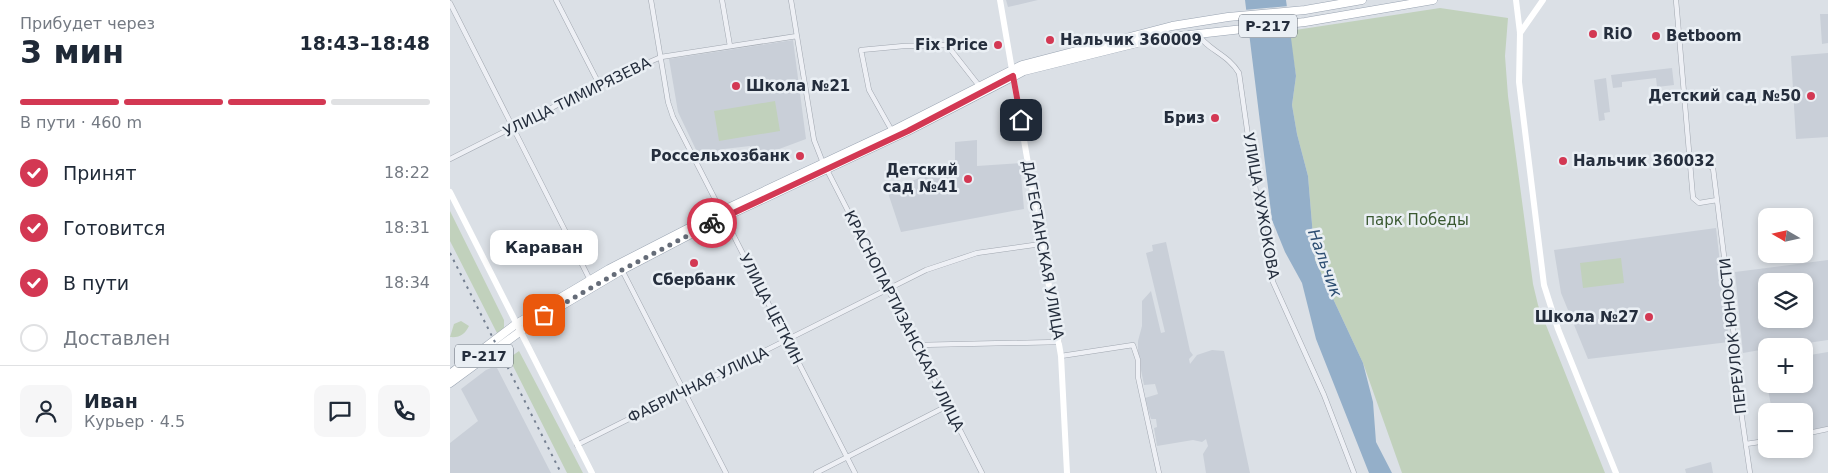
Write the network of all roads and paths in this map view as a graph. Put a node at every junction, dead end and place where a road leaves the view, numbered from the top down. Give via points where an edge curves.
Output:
1 (556, 0) edge
2 (651, 0) edge
3 (722, 0) edge
4 (791, 0) edge
5 (1000, 0) edge
6 (1362, 0) edge
7 (1433, 0) edge
8 (1516, 0) edge
9 (1542, 0) edge
10 (1676, 0) edge
11 (450, 3) edge
12 (1197, 33) junction
13 (1520, 33) junction
14 (797, 36) junction
15 (730, 46) junction
16 (661, 57) junction
17 (1013, 73) junction
18 (598, 84) junction
19 (980, 86) junction
20 (513, 127) junction
21 (892, 131) junction
22 (450, 159) edge
23 (1689, 165) junction
24 (825, 166) junction
25 (450, 192) edge
26 (1717, 200) junction
27 (722, 214) junction
28 (1041, 244) junction
29 (622, 270) junction
30 (590, 280) junction
31 (889, 287) junction
32 (518, 328) junction
33 (788, 340) junction
34 (1059, 342) junction
35 (918, 345) junction
36 (1061, 356) junction
37 (450, 374) edge
38 (450, 383) edge
39 (685, 392) junction
40 (947, 406) junction
41 (1828, 429) edge
42 (1813, 432) edge
43 (1758, 442) edge
44 (1746, 444) junction
45 (578, 445) junction
46 (848, 458) junction
47 (592, 473) edge
48 (726, 473) edge
49 (816, 473) edge
50 (855, 473) edge
51 (982, 473) edge
52 (1067, 473) edge
53 (1159, 473) edge
54 (1354, 473) edge
55 (1616, 473) edge
56 (1750, 473) edge

1 - 18 street
2 - 16 street, УЛИЦА ЦЕТКИН
3 - 15 street
4 - 14 street, КРАСНОПАРТИЗАНСКАЯ УЛИЦА
5 - 17 main road, ДАГЕСТАНСКАЯ УЛИЦА
6 - 17 main road, Р-217 via 1152,30 1040,59
7 - 12 main road, Р-217 via 1305,22
8 - 13 main road
9 - 13 main road
10 - 23 street
11 - 20 street
12 - 17 main road, Р-217 via 1130,43
12 - 54 street, УЛИЦА ХУЖОКОВА via 1205,44 1230,60 1239,73 1258,206 1273,282 1324,395
13 - 55 main road via 1519,82 1544,285 1558,329
14 - 15 street, УЛИЦА ТИМИРЯЗЕВА
14 - 24 street, КРАСНОПАРТИЗАНСКАЯ УЛИЦА via 814,140
15 - 16 street, УЛИЦА ТИМИРЯЗЕВА
16 - 18 street, УЛИЦА ТИМИРЯЗЕВА
16 - 27 street, УЛИЦА ЦЕТКИН via 670,109
17 - 19 main road, Р-217
17 - 24 main road, Р-217 via 908,131
17 - 28 main road, ДАГЕСТАНСКАЯ УЛИЦА
18 - 20 street, УЛИЦА ТИМИРЯЗЕВА
19 - 21 main road, Р-217
19 - 21 street via 947,45 861,50 869,90
20 - 22 street, УЛИЦА ТИМИРЯЗЕВА
20 - 30 street
21 - 24 main road, Р-217
23 - 26 street, ПЕРЕУЛОК ЮНОСТИ via 1705,164 1713,168
23 - 26 street via 1695,201
24 - 27 main road, Р-217
24 - 31 street, КРАСНОПАРТИЗАНСКАЯ УЛИЦА
25 - 32 main road
26 - 44 street, ПЕРЕУЛОК ЮНОСТИ
27 - 29 main road, Р-217
27 - 30 main road, Р-217
27 - 33 street, УЛИЦА ЦЕТКИН
28 - 31 street, ФАБРИЧНАЯ УЛИЦА via 977,253 926,270
28 - 34 main road, ДАГЕСТАНСКАЯ УЛИЦА
29 - 32 main road, Р-217
29 - 39 street
30 - 32 main road, Р-217
31 - 33 street, ФАБРИЧНАЯ УЛИЦА
31 - 35 street, КРАСНОПАРТИЗАНСКАЯ УЛИЦА
32 - 37 main road, Р-217
32 - 38 main road, Р-217
32 - 45 main road
33 - 39 street, ФАБРИЧНАЯ УЛИЦА
33 - 46 street, УЛИЦА ЦЕТКИН
34 - 35 street
34 - 36 main road, ДАГЕСТАНСКАЯ УЛИЦА
35 - 40 street, КРАСНОПАРТИЗАНСКАЯ УЛИЦА
36 - 52 main road, ДАГЕСТАНСКАЯ УЛИЦА
36 - 53 street via 1133,345
39 - 45 street, ФАБРИЧНАЯ УЛИЦА
39 - 48 street
40 - 46 street
40 - 51 street, КРАСНОПАРТИЗАНСКАЯ УЛИЦА
41 - 42 street
43 - 44 street
44 - 56 street, ПЕРЕУЛОК ЮНОСТИ
45 - 47 main road
46 - 49 street
46 - 50 street, УЛИЦА ЦЕТКИН

